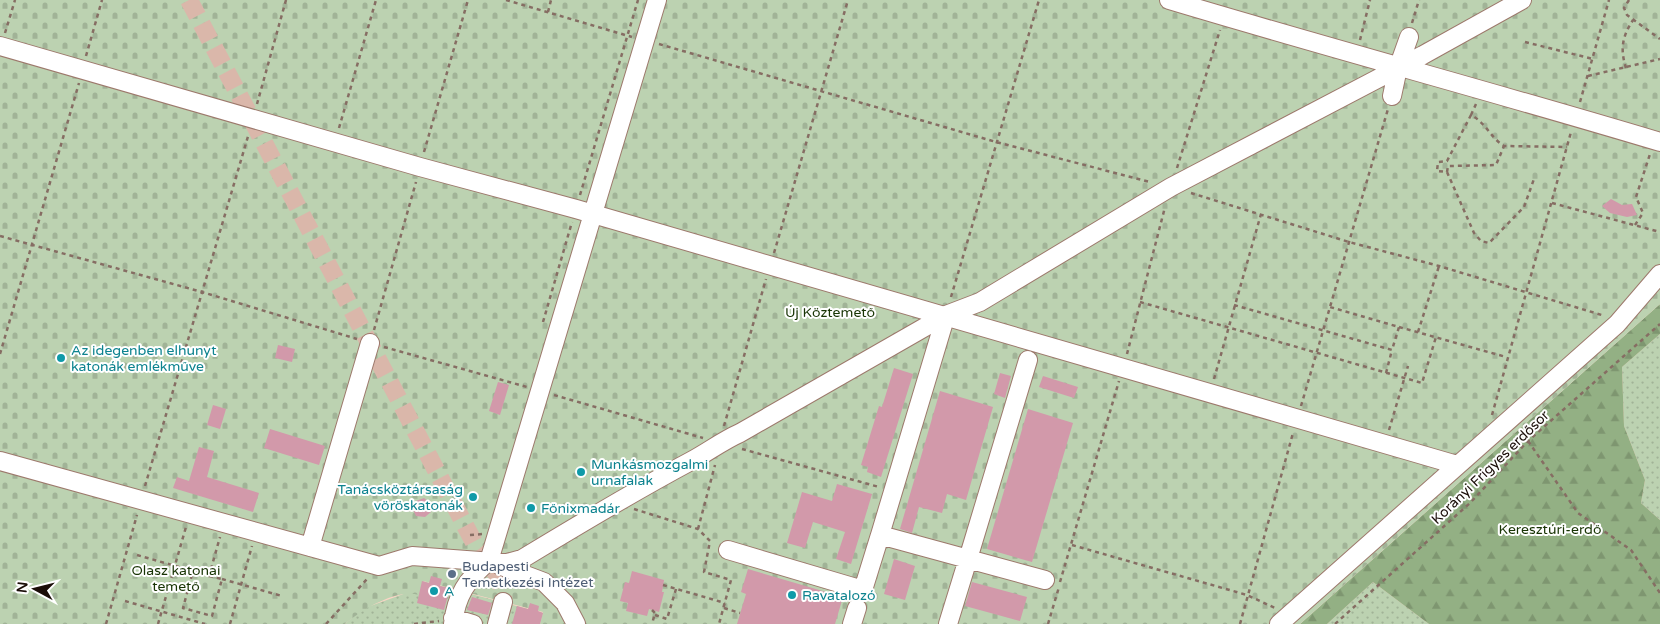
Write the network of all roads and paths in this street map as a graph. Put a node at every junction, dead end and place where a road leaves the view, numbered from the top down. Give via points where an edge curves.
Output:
1 (15, 0) edge
2 (102, 0) edge
3 (286, 0) edge
4 (376, 0) edge
5 (506, 0) edge
6 (551, 0) edge
7 (657, 0) edge
8 (848, 0) edge
9 (1039, 0) edge
10 (1169, 0) edge
11 (1370, 0) edge
12 (1419, 0) edge
13 (1522, 0) edge
14 (1609, 0) edge
15 (1629, 0) edge
16 (548, 12) junction
17 (1224, 17) junction
18 (1633, 20) junction
19 (1408, 36) joint
20 (1660, 39) edge
21 (645, 40) junction
22 (1525, 42) dead end
23 (0, 46) edge
24 (1355, 56) junction
25 (1593, 59) junction
26 (1660, 59) edge
27 (1398, 68) junction
28 (1626, 68) junction
29 (82, 70) junction
30 (1588, 76) junction
31 (1481, 90) junction
32 (822, 92) junction
33 (1392, 96) joint
34 (1471, 115) junction
35 (1576, 116) junction
36 (253, 119) junction
37 (1657, 141) edge
38 (996, 142) junction
39 (334, 143) junction
40 (1504, 146) junction
41 (1567, 147) junction
42 (1447, 161) junction
43 (1448, 166) junction
44 (1447, 172) junction
45 (1534, 179) dead end
46 (1171, 187) junction
47 (1552, 203) junction
48 (1262, 213) junction
49 (592, 214) junction
50 (1635, 225) junction
51 (1660, 232) edge
52 (0, 236) edge
53 (1348, 242) junction
54 (33, 245) junction
55 (1439, 266) junction
56 (769, 267) junction
57 (1660, 274) edge
58 (202, 292) junction
59 (1526, 294) junction
60 (1140, 302) junction
61 (1234, 304) junction
62 (1330, 307) junction
63 (946, 315) junction
64 (1617, 324) junction
65 (1660, 324) edge
66 (1228, 327) junction
67 (1399, 327) junction
68 (1324, 330) junction
69 (1418, 332) junction
70 (1436, 337) junction
71 (370, 343) junction
72 (1392, 350) junction
73 (1317, 353) junction
74 (0, 354) edge
75 (1506, 357) junction
76 (1028, 360) dead end
77 (1408, 366) dead end
78 (1123, 368) junction
79 (1386, 372) junction
80 (1404, 378) junction
81 (541, 391) junction
82 (1211, 393) junction
83 (1298, 418) junction
84 (1485, 441) junction
85 (1528, 441) junction
86 (719, 442) junction
87 (1385, 444) junction
88 (0, 461) edge
89 (1457, 465) junction
90 (892, 491) junction
91 (141, 500) junction
92 (613, 502) junction
93 (190, 514) junction
94 (224, 523) junction
95 (698, 529) junction
96 (256, 532) junction
97 (880, 535) junction
98 (1072, 545) junction
99 (310, 546) junction
100 (728, 550) dead end
101 (137, 556) dead end
102 (968, 559) junction
103 (489, 562) junction
104 (175, 566) junction
105 (379, 566) junction
106 (193, 571) junction
107 (209, 576) junction
108 (222, 580) junction
109 (1045, 580) dead end
110 (241, 585) junction
111 (663, 585) dead end
112 (676, 588) junction
113 (1660, 593) edge
114 (1247, 595) junction
115 (282, 596) dead end
116 (124, 601) dead end
117 (503, 602) tunnel mouth
118 (725, 602) junction
119 (724, 608) junction
120 (652, 610) dead end
121 (162, 612) junction
122 (740, 613) dead end
123 (655, 615) junction
124 (1283, 620) edge
125 (451, 621) edge
126 (106, 624) edge
127 (158, 624) edge
128 (204, 624) edge
129 (230, 624) edge
130 (326, 624) edge
131 (414, 624) edge
132 (473, 624) edge
133 (497, 624) edge
134 (576, 624) edge
135 (652, 624) edge
136 (718, 624) edge
137 (948, 624) edge
138 (1048, 624) edge
139 (1240, 624) edge
140 (1335, 624) edge

1 - 23 path
2 - 29 path
3 - 36 path
4 - 39 path
5 - 16 path
6 - 16 path
7 - 21 lane
8 - 32 path
9 - 38 path
10 - 17 lane
11 - 24 path
12 - 19 path
13 - 27 lane
14 - 25 path
15 - 18 path via 1624,8
16 - 21 path
17 - 24 lane
17 - 46 path
18 - 20 path
18 - 28 path via 1623,37
19 - 27 lane
21 - 32 path
21 - 49 lane
22 - 25 path
23 - 29 lane
24 - 27 lane
25 - 30 path
26 - 28 path
27 - 31 lane
27 - 33 lane
27 - 46 lane
28 - 30 path
29 - 36 lane
29 - 54 path
30 - 35 path
31 - 34 path
31 - 35 lane
32 - 38 path
32 - 56 path
33 - 53 path
34 - 40 path via 1478,118
34 - 42 path
35 - 37 lane
35 - 41 path
36 - 39 lane
36 - 58 path
37 - 50 path via 1636,197 1643,213
38 - 46 path
38 - 63 path
39 - 49 lane
40 - 41 path
40 - 43 path via 1496,165
41 - 47 path
42 - 43 path
42 - 44 path via 1438,162 1438,171
43 - 44 path
44 - 45 path via 1474,234 1489,243 1524,207
46 - 48 path
46 - 60 path
46 - 63 lane via 980,302
47 - 50 path
47 - 59 path
48 - 53 path
48 - 61 path
49 - 56 lane
49 - 81 lane
50 - 51 path
52 - 54 path
53 - 55 path
53 - 62 path
54 - 58 path
54 - 74 path
55 - 59 path
55 - 69 path
56 - 63 lane
56 - 86 path
57 - 64 lane
58 - 71 path
58 - 91 path
59 - 64 path via 1610,317
59 - 75 path
60 - 66 path
60 - 78 path
61 - 66 path
61 - 68 path
62 - 67 path
62 - 68 path
63 - 78 lane
63 - 86 lane
63 - 90 lane
64 - 84 lane
65 - 85 path, Korányi Frigyes erdősor
66 - 73 path
66 - 82 path
67 - 69 path
67 - 72 path
68 - 72 path
68 - 73 path
69 - 70 path
70 - 75 path
70 - 80 path via 1422,383
71 - 81 path
71 - 99 lane
72 - 79 path
73 - 79 path
73 - 83 path
75 - 84 path
76 - 102 lane
77 - 80 path
78 - 82 lane
78 - 98 path
79 - 80 path
80 - 87 path
81 - 86 path
81 - 103 lane
82 - 83 lane
83 - 87 lane
83 - 114 path
84 - 89 lane
85 - 113 path via 1578,514 1631,550
85 - 140 path, Korányi Frigyes erdősor via 1470,503
86 - 90 path
86 - 92 lane
86 - 95 path
87 - 89 lane
88 - 91 lane
89 - 124 lane
90 - 97 lane
91 - 93 lane
91 - 126 path
92 - 95 path
92 - 103 lane via 522,559 507,563
93 - 94 lane
93 - 104 path
94 - 96 lane
94 - 107 path
95 - 118 path via 710,541 704,572 731,580
96 - 99 lane
96 - 110 path
97 - 100 lane via 864,590
97 - 102 lane
98 - 114 path
98 - 138 path
99 - 105 lane
101 - 104 path
102 - 109 lane
102 - 137 lane
103 - 105 lane via 412,556
103 - 125 lane via 474,573 461,591
103 - 134 lane via 544,582 565,603
104 - 106 path
104 - 121 path
105 - 130 path
106 - 107 path
106 - 108 path via 183,608 212,616
107 - 108 path
108 - 110 path
110 - 115 path
110 - 129 path
111 - 112 path
112 - 118 path
112 - 123 path via 668,619
114 - 124 path
114 - 139 path
116 - 121 path
117 - 133 lane
118 - 119 path
119 - 122 path
119 - 136 path
120 - 123 path
121 - 127 path
121 - 128 path
123 - 135 path
125 - 131 path
125 - 132 lane

